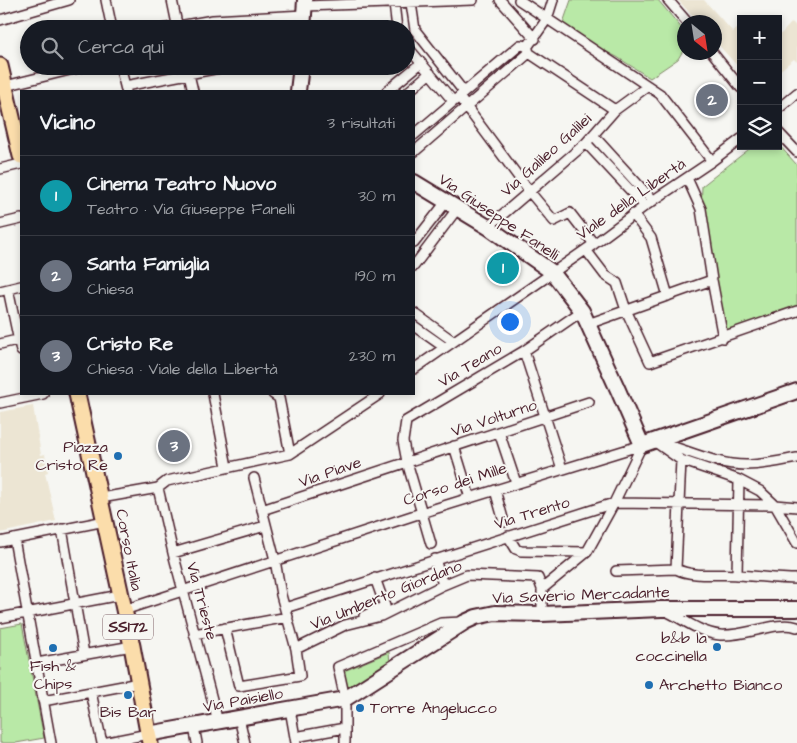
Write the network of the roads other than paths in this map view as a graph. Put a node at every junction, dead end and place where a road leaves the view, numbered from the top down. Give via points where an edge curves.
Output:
1 (69, 0) edge
2 (106, 0) edge
3 (172, 0) edge
4 (473, 0) edge
5 (500, 0) edge
6 (519, 0) edge
7 (553, 0) edge
8 (668, 0) edge
9 (394, 3) junction
10 (411, 3) junction
11 (304, 12) edge
12 (681, 15) edge
13 (547, 19) junction
14 (0, 20) edge
15 (110, 20) edge
16 (176, 20) edge
17 (213, 20) edge
18 (396, 20) edge
19 (413, 20) edge
20 (415, 31) edge
21 (535, 38) junction
22 (528, 49) junction
23 (415, 56) edge
24 (718, 60) edge
25 (421, 63) junction
26 (0, 66) edge
27 (415, 68) edge
28 (430, 73) junction
29 (58, 75) edge
30 (122, 75) edge
31 (171, 75) edge
32 (188, 75) edge
33 (300, 75) edge
34 (406, 75) edge
35 (737, 83) edge
36 (648, 86) junction
37 (125, 89) edge
38 (193, 90) edge
39 (298, 90) edge
40 (388, 90) edge
41 (409, 90) edge
42 (4, 92) edge
43 (797, 93) edge
44 (459, 96) junction
45 (782, 106) edge
46 (466, 107) junction
47 (615, 110) junction
48 (415, 134) edge
49 (593, 135) junction
50 (782, 136) edge
51 (737, 142) edge
52 (586, 143) junction
53 (415, 151) edge
54 (20, 152) edge
55 (797, 152) edge
56 (712, 161) junction
57 (20, 164) edge
58 (0, 169) edge
59 (688, 178) junction
60 (415, 183) edge
61 (530, 191) junction
62 (653, 201) junction
63 (451, 205) junction
64 (645, 206) junction
65 (634, 214) junction
66 (20, 219) edge
67 (0, 224) edge
68 (488, 227) junction
69 (415, 242) edge
70 (594, 244) junction
71 (586, 250) junction
72 (415, 264) edge
73 (552, 272) junction
74 (712, 280) junction
75 (20, 286) edge
76 (4, 290) edge
77 (668, 296) junction
78 (626, 310) junction
79 (582, 311) junction
80 (797, 312) edge
81 (415, 314) edge
82 (588, 324) junction
83 (415, 327) edge
84 (722, 338) junction
85 (20, 340) edge
86 (453, 341) junction
87 (0, 344) edge
88 (444, 347) junction
89 (524, 351) junction
90 (415, 368) edge
91 (797, 391) edge
92 (31, 395) edge
93 (77, 395) edge
94 (214, 395) edge
95 (279, 395) edge
96 (378, 395) edge
97 (589, 402) dead end
98 (0, 403) edge
99 (546, 417) junction
100 (499, 432) junction
101 (648, 443) junction
102 (454, 446) junction
103 (290, 454) junction
104 (797, 458) edge
105 (681, 460) junction
106 (407, 462) junction
107 (227, 467) junction
108 (562, 469) junction
109 (254, 478) dead end
110 (739, 480) junction
111 (516, 483) junction
112 (158, 488) junction
113 (495, 490) junction
114 (101, 498) junction
115 (470, 498) junction
116 (614, 503) junction
117 (680, 505) junction
118 (738, 505) junction
119 (775, 505) junction
120 (797, 507) edge
121 (262, 510) junction
122 (421, 513) junction
123 (106, 520) junction
124 (504, 522) dead end
125 (265, 526) junction
126 (62, 529) junction
127 (508, 536) junction
128 (14, 539) junction
129 (0, 542) edge
130 (797, 542) edge
131 (431, 544) dead end
132 (587, 552) junction
133 (173, 553) junction
134 (435, 559) junction
135 (275, 560) junction
136 (676, 569) junction
137 (616, 571) dead end
138 (737, 575) junction
139 (375, 578) junction
140 (797, 579) edge
141 (443, 585) junction
142 (542, 589) junction
143 (184, 590) junction
144 (120, 595) junction
145 (76, 604) junction
146 (661, 609) junction
147 (792, 609) edge
148 (124, 610) junction
149 (286, 612) junction
150 (28, 613) junction
151 (542, 614) junction
152 (0, 618) edge
153 (465, 622) junction
154 (787, 624) junction
155 (346, 626) junction
156 (797, 627) edge
157 (225, 628) junction
158 (194, 634) junction
159 (132, 646) junction
160 (296, 649) junction
161 (84, 654) junction
162 (37, 663) junction
163 (139, 683) junction
164 (91, 692) junction
165 (345, 700) junction
166 (43, 701) junction
167 (290, 709) junction
168 (239, 718) junction
169 (218, 722) junction
170 (194, 727) junction
171 (345, 728) junction
172 (149, 739) edge
173 (296, 740) edge
174 (50, 743) edge
175 (102, 743) edge
176 (197, 743) edge
177 (245, 743) edge
178 (345, 743) edge

1 - 14 street
2 - 15 street
3 - 16 street
4 - 10 street
5 - 21 street
6 - 13 street
7 - 13 street
8 - 12 street
9 - 10 street
9 - 11 street
9 - 18 street
10 - 19 street
11 - 17 street
13 - 21 street
13 - 36 street
20 - 44 street
21 - 22 street
22 - 44 street via 520,45
22 - 46 street
22 - 47 street
23 - 25 street
24 - 35 street
25 - 27 street
25 - 28 street
26 - 42 main road
28 - 41 street
28 - 44 street
29 - 42 street
30 - 37 street
31 - 37 street
32 - 38 street
33 - 39 street
34 - 40 street
36 - 47 street, Via Galileo Galilei
36 - 56 street via 660,94
42 - 54 main road
43 - 45 street
44 - 46 street
44 - 48 street
46 - 53 street
46 - 61 street
47 - 49 street, Via Galileo Galilei
49 - 52 street, Via Galileo Galilei
49 - 62 street
50 - 55 street
51 - 56 street, Viale della Libertà
52 - 61 street, Via Galileo Galilei
52 - 64 street
56 - 59 street, Viale della Libertà
57 - 58 street
59 - 62 street, Viale della Libertà
59 - 74 street via 702,209
60 - 63 street, Via Giuseppe Fanelli
61 - 68 street, Via Galileo Galilei
61 - 70 street via 554,221 570,213
62 - 64 street, Viale della Libertà
63 - 68 street, Via Giuseppe Fanelli
63 - 69 street
63 - 72 street
64 - 65 street, Viale della Libertà
65 - 70 street, Viale della Libertà
65 - 77 street via 651,238
66 - 67 street
68 - 73 street, Via Giuseppe Fanelli
70 - 71 street, Viale della Libertà
71 - 73 street, Viale della Libertà
71 - 78 street via 605,275 617,283
73 - 79 street, Via Giuseppe Fanelli
73 - 86 street, Viale della Libertà
74 - 77 street
74 - 84 street
75 - 76 street
76 - 85 street
77 - 78 street
78 - 82 street
78 - 84 street via 650,362
79 - 82 street, Via Giuseppe Fanelli
79 - 89 street, Via Teano
80 - 84 street
81 - 86 street
82 - 101 street, Via Giuseppe Fanelli
83 - 88 street
85 - 87 street
86 - 88 street, Viale della Libertà
88 - 90 street, Viale della Libertà
89 - 99 street
89 - 106 street, Via Teano via 406,421 403,441
91 - 101 street, Corso dei Mille
92 - 98 street
93 - 114 main road, Corso Italia / SS172
94 - 107 street
95 - 103 street
96 - 103 street
97 - 99 street, Via Volturno
99 - 100 street, Via Volturno
99 - 108 street
100 - 102 street, Via Volturno
100 - 111 street
101 - 104 street via 734,464
101 - 105 street
101 - 108 street, Corso dei Mille
101 - 116 street
102 - 106 street, Via Volturno
102 - 115 street
103 - 107 street
105 - 110 street
105 - 117 street
106 - 121 street, Via Piave
106 - 122 street
107 - 112 street via 167,481
108 - 111 street, Corso dei Mille
109 - 121 street
110 - 118 street
110 - 119 street via 760,490
111 - 113 street, Corso dei Mille
112 - 114 street
112 - 133 street, Via Trieste
113 - 115 street, Corso dei Mille
113 - 124 street
114 - 123 main road, Corso Italia / SS172
115 - 122 street, Corso dei Mille
116 - 117 street, Via Trento
116 - 127 street, Via Trento
116 - 132 street
117 - 118 street, Via Trento
117 - 136 street
118 - 119 street, Via Trento
118 - 138 street
119 - 120 street, Via Trento
119 - 130 street
121 - 125 street
122 - 131 street
122 - 135 street, Corso dei Mille
123 - 126 street
123 - 144 main road, Corso Italia / SS172
125 - 133 street
125 - 135 street
126 - 128 street
126 - 145 street
127 - 132 street via 516,549
127 - 134 street, Via Trento
128 - 129 street
128 - 150 street
132 - 142 street
133 - 143 street, Via Trieste
134 - 139 street, Via Trento
134 - 141 street
135 - 143 street, Corso dei Mille
135 - 149 street
136 - 137 street
136 - 138 street via 686,574
138 - 140 street
139 - 149 street, Via Trento
139 - 155 street via 385,606
141 - 142 street, Via Umberto Giordano via 467,575 538,578
141 - 155 street, Via Umberto Giordano via 381,616
142 - 151 street, Via Umberto Giordano
143 - 148 street, Corso dei Mille
143 - 158 street, Via Trieste
144 - 145 street
144 - 148 main road, Corso Italia / SS172
145 - 150 street
145 - 161 street
146 - 147 street, Via Saverio Mercadante
146 - 151 street, Via Saverio Mercadante
146 - 154 street via 718,635 742,634
147 - 154 street
148 - 159 main road, Corso Italia / SS172
149 - 157 street, Via Trento
149 - 160 street
150 - 152 street
150 - 162 street
151 - 153 street, Via Saverio Mercadante via 495,613
153 - 165 street, Via Saverio Mercadante
153 - 165 street via 441,623 338,667
154 - 156 street
155 - 160 street, Via Umberto Giordano
157 - 158 street, Via Trento
157 - 160 street via 239,686 300,676
158 - 169 street, Via Trieste
159 - 161 street
159 - 163 main road, Corso Italia / SS172
161 - 162 street
162 - 166 street
163 - 164 street
163 - 172 main road, Corso Italia / SS172
164 - 166 street
164 - 175 street
165 - 167 street, Via Paisiello
165 - 171 street
166 - 174 street
167 - 168 street, Via Paisiello
167 - 173 street
168 - 169 street, Via Paisiello
168 - 177 street
169 - 170 street, Via Paisiello
170 - 172 street, Via Paisiello
170 - 176 street
171 - 173 street
171 - 178 street
172 - 175 street

